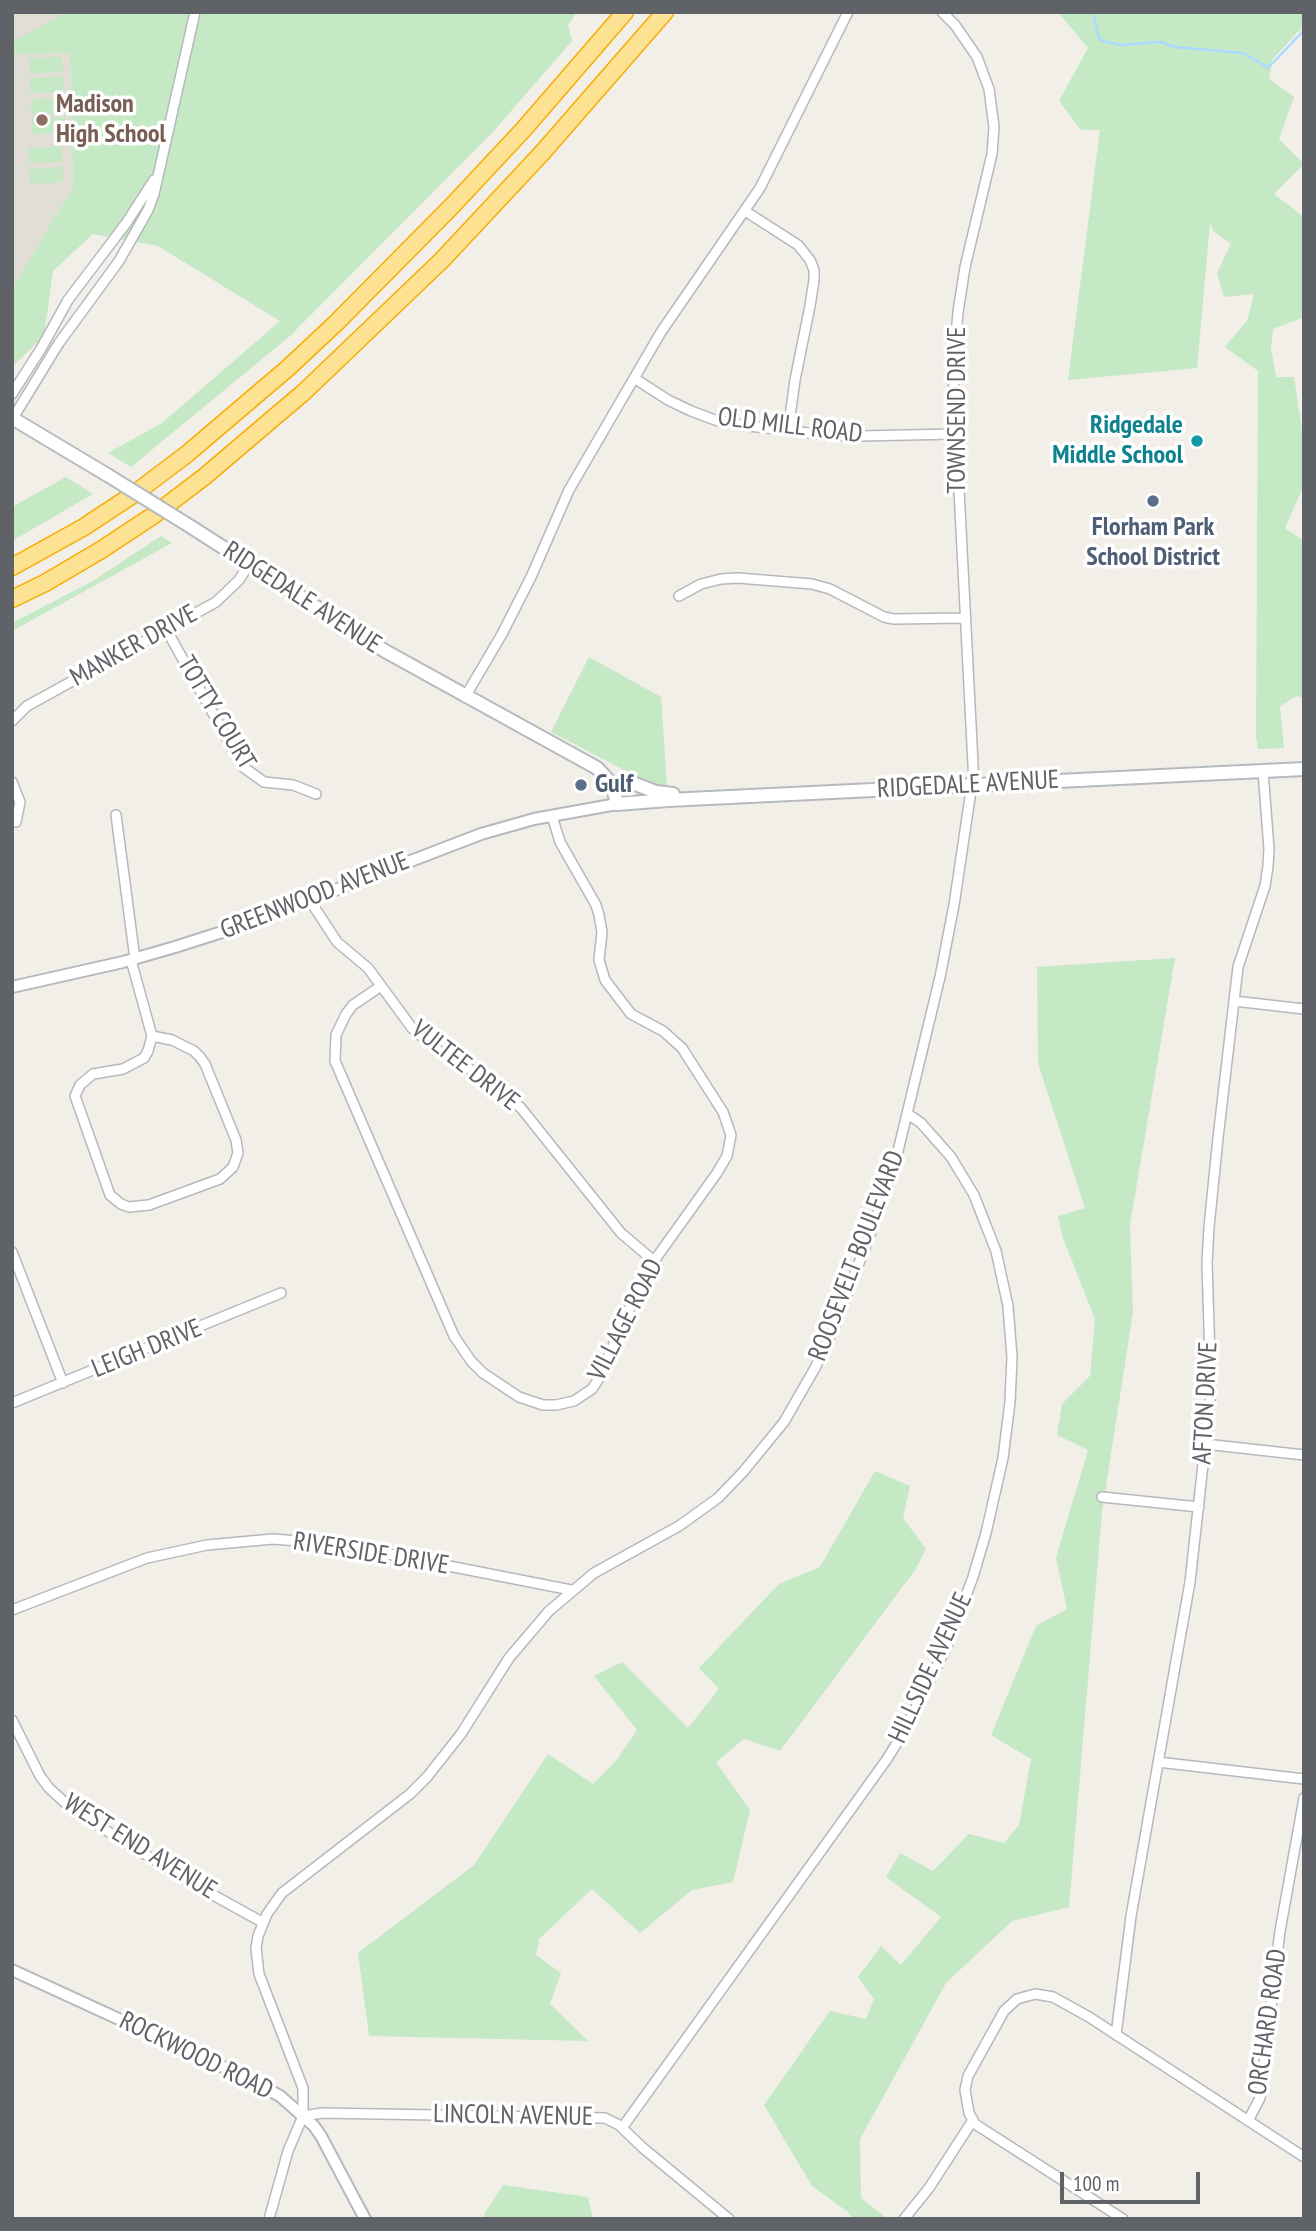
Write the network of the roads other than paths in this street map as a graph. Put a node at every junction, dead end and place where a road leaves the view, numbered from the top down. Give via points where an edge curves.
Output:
1 (195, 12) edge
2 (625, 12) edge
3 (665, 12) edge
4 (848, 12) edge
5 (942, 12) edge
6 (157, 175) junction
7 (745, 211) junction
8 (634, 378) junction
9 (12, 394) edge
10 (13, 418) edge
11 (788, 431) junction
12 (955, 433) junction
13 (249, 564) junction
14 (12, 567) edge
15 (679, 596) dead end
16 (12, 599) edge
17 (964, 618) junction
18 (166, 629) junction
19 (465, 697) junction
20 (12, 721) edge
21 (597, 768) junction
22 (1304, 769) edge
23 (1263, 771) junction
24 (625, 780) junction
25 (12, 782) edge
26 (973, 784) junction
27 (316, 794) dead end
28 (682, 799) junction
29 (632, 803) junction
30 (617, 804) junction
31 (116, 815) dead end
32 (552, 816) junction
33 (16, 822) dead end
34 (309, 899) junction
35 (133, 960) junction
36 (381, 986) junction
37 (12, 987) edge
38 (1234, 1002) junction
39 (1304, 1009) edge
40 (152, 1035) junction
41 (908, 1114) junction
42 (12, 1252) edge
43 (654, 1261) junction
44 (281, 1293) dead end
45 (63, 1383) junction
46 (12, 1403) edge
47 (1205, 1444) junction
48 (1304, 1455) edge
49 (1102, 1497) dead end
50 (1199, 1507) junction
51 (571, 1590) junction
52 (12, 1610) edge
53 (12, 1720) edge
54 (1158, 1762) junction
55 (1304, 1779) edge
56 (1304, 1798) edge
57 (262, 1922) junction
58 (12, 1970) edge
59 (1116, 2035) junction
60 (303, 2116) junction
61 (973, 2120) junction
62 (1248, 2121) junction
63 (622, 2128) junction
64 (1304, 2157) edge
65 (269, 2219) edge
66 (365, 2219) edge
67 (729, 2219) edge
68 (904, 2219) edge
69 (1123, 2219) edge

1 - 6 street
2 - 14 highway via 451,207 288,368 134,494
3 - 16 highway via 477,224 304,392 154,516
4 - 7 street
5 - 12 street, TOWNSEND DRIVE via 977,57 989,89 994,127 958,312 953,372
6 - 9 street via 68,300
6 - 10 street via 139,229
7 - 8 street
7 - 11 street via 798,245 814,270
8 - 11 street, OLD MILL ROAD via 668,400 715,420
8 - 19 street via 569,491 531,577
10 - 13 main road, RIDGEDALE AVENUE, bridge
11 - 12 street, OLD MILL ROAD via 859,436
12 - 17 street, TOWNSEND DRIVE
13 - 18 street, MANKER DRIVE via 216,602
13 - 19 main road, RIDGEDALE AVENUE
15 - 17 street via 701,584 738,578 830,589 894,619
17 - 26 street, TOWNSEND DRIVE
18 - 20 street, MANKER DRIVE via 27,706
18 - 27 street, TOTTY COURT via 243,767 264,782 293,785
19 - 21 main road, RIDGEDALE AVENUE
21 - 24 main road, RIDGEDALE AVENUE via 604,766
21 - 30 main road, RIDGEDALE AVENUE via 612,783
22 - 23 main road, RIDGEDALE AVENUE
23 - 26 main road, RIDGEDALE AVENUE
23 - 38 street, AFTON DRIVE via 1268,866 1240,956
24 - 28 main road, RIDGEDALE AVENUE
24 - 29 main road
25 - 33 street via 20,802
26 - 28 main road, RIDGEDALE AVENUE
26 - 41 street, ROOSEVELT BOULEVARD via 954,905
28 - 29 main road, RIDGEDALE AVENUE
29 - 30 main road, RIDGEDALE AVENUE
30 - 32 street, GREENWOOD AVENUE
31 - 35 street
32 - 34 street, GREENWOOD AVENUE via 481,834
32 - 43 street, VILLAGE ROAD via 560,842 596,905 602,932 599,960 605,980 631,1014 663,1031 682,1048 729,1125 727,1156
34 - 35 street, GREENWOOD AVENUE
34 - 36 street, VULTEE DRIVE via 337,942 369,968
35 - 37 street, GREENWOOD AVENUE
35 - 40 street
36 - 43 street, VULTEE DRIVE via 426,1041 489,1080 521,1108 621,1233
36 - 43 street, VILLAGE ROAD via 346,1014 336,1035 335,1061 454,1336 471,1361 530,1402 556,1405 575,1401 598,1380
38 - 39 street
38 - 47 street, AFTON DRIVE via 1209,1227 1211,1392
40 - 40 street via 144,1058 123,1069 93,1074 75,1096 110,1195 129,1207 149,1205 220,1178 233,1167 238,1153 205,1064 188,1048
41 - 51 street, ROOSEVELT BOULEVARD via 843,1307 784,1422 718,1498
41 - 63 street, HILLSIDE AVENUE via 951,1157 974,1195 996,1251 1008,1306 1010,1402 1002,1467 986,1533 947,1646 903,1733
42 - 45 street
44 - 45 street, LEIGH DRIVE
45 - 46 street, LEIGH DRIVE
47 - 48 street
47 - 50 street, AFTON DRIVE
49 - 50 street
50 - 54 street, AFTON DRIVE
51 - 52 street, RIVERSIDE DRIVE via 337,1544 273,1539 207,1545 147,1558
51 - 57 street, ROOSEVELT BOULEVARD via 509,1658 461,1734 427,1777 282,1894
53 - 57 street, WEST END AVENUE via 40,1776 73,1810
54 - 55 street
54 - 59 street, AFTON DRIVE
56 - 62 street, ORCHARD ROAD via 1280,1931 1260,2098
57 - 60 street, ROOSEVELT BOULEVARD via 256,1948 259,1975 303,2088
58 - 60 street, ROCKWOOD ROAD via 245,2077 280,2096
59 - 61 street via 1054,1997 1035,1994 1017,2000 1004,2011 966,2081 965,2100
59 - 62 street
60 - 63 street, LINCOLN AVENUE via 571,2116 605,2118
60 - 65 street
60 - 66 street, ROCKWOOD ROAD via 321,2136
61 - 68 street
61 - 69 street
62 - 64 street
63 - 67 street, LINCOLN AVENUE

